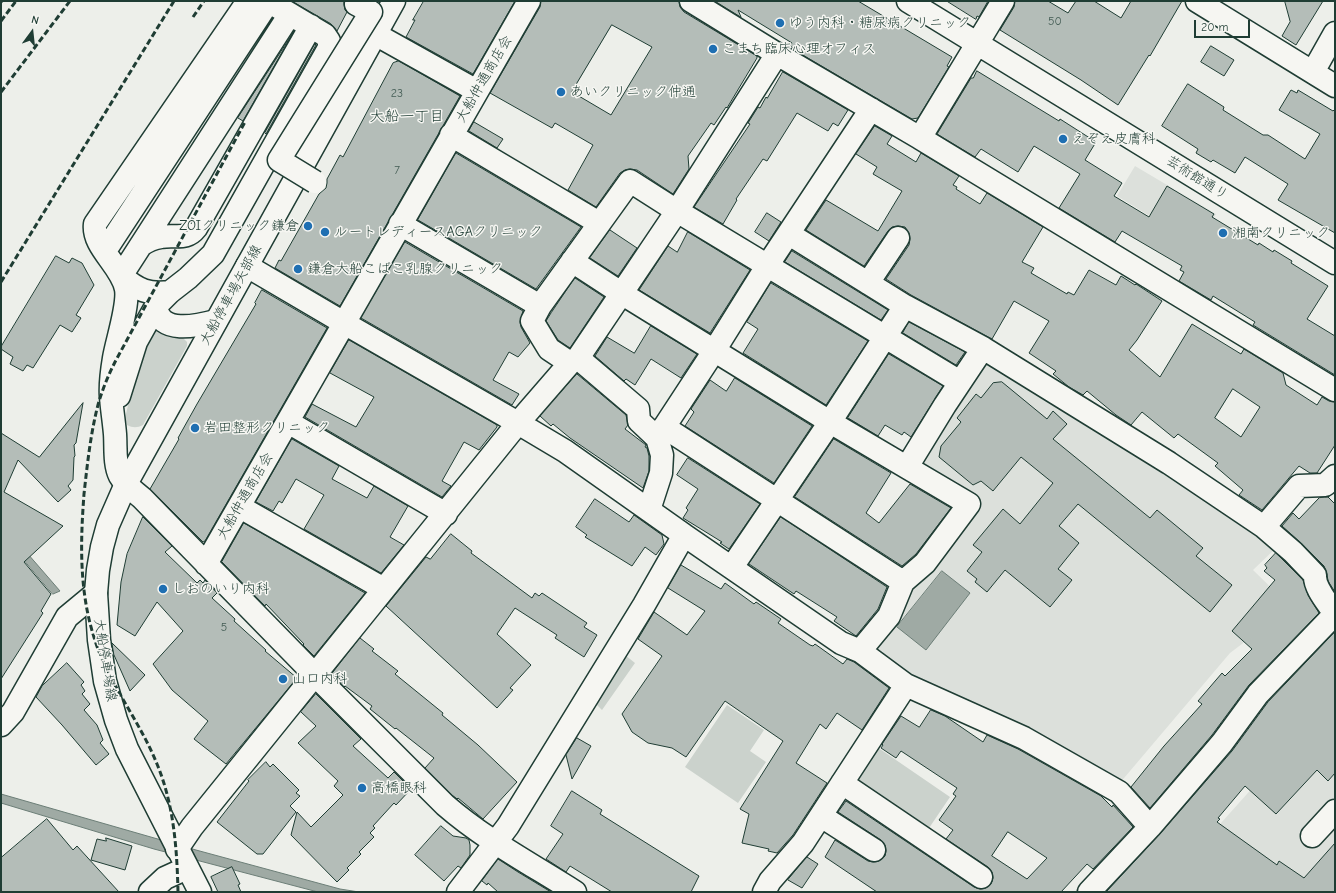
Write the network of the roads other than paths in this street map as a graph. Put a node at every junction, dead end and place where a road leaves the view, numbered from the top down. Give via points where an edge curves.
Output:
1 (248, 1) edge
2 (268, 1) edge
3 (358, 1) edge
4 (394, 1) edge
5 (529, 1) edge
6 (691, 1) edge
7 (908, 1) edge
8 (1003, 1) edge
9 (1197, 1) edge
10 (290, 14) junction
11 (311, 26) junction
12 (375, 34) junction
13 (1335, 34) edge
14 (978, 43) junction
15 (777, 54) junction
16 (1312, 72) junction
17 (1335, 86) edge
18 (477, 91) junction
19 (872, 109) junction
20 (451, 136) junction
21 (920, 138) junction
22 (315, 182) dead end
23 (677, 211) junction
24 (599, 223) junction
25 (400, 224) junction
26 (789, 234) junction
27 (898, 238) dead end
28 (141, 245) junction
29 (105, 251) junction
30 (572, 261) junction
31 (1335, 263) edge
32 (247, 266) junction
33 (768, 266) junction
34 (121, 276) junction
35 (868, 283) junction
36 (621, 293) junction
37 (163, 299) junction
38 (540, 306) junction
39 (905, 306) junction
40 (216, 321) junction
41 (344, 324) junction
42 (884, 337) junction
43 (983, 348) junction
44 (714, 351) junction
45 (574, 360) junction
46 (960, 382) junction
47 (1335, 390) edge
48 (114, 420) junction
49 (288, 422) junction
50 (830, 422) junction
51 (518, 423) junction
52 (660, 433) junction
53 (908, 467) junction
54 (1335, 476) edge
55 (126, 484) junction
56 (777, 501) junction
57 (240, 507) junction
58 (649, 510) junction
59 (446, 514) junction
60 (1264, 527) junction
61 (684, 535) junction
62 (206, 564) junction
63 (732, 567) junction
64 (903, 582) junction
65 (384, 589) junction
66 (96, 593) junction
67 (1335, 614) edge
68 (860, 651) junction
69 (315, 675) junction
70 (906, 684) junction
71 (1, 725) edge
72 (842, 783) junction
73 (1335, 811) edge
74 (821, 816) junction
75 (1150, 827) junction
76 (1312, 836) dead end
77 (495, 842) junction
78 (874, 850) dead end
79 (180, 851) junction
80 (980, 877) dead end
81 (150, 892) edge
82 (200, 892) edge
83 (458, 892) edge
84 (574, 892) edge
85 (764, 892) edge
86 (1089, 892) edge

1 - 29 street via 95,224 94,232
2 - 10 street
2 - 29 street
3 - 22 street, bridge via 356,4 371,12 279,160
4 - 12 street, 大船停車場矢部線
5 - 18 street, 大船仲通商店会
6 - 15 street
7 - 14 street, 芸術館通り
8 - 14 street
9 - 16 street
10 - 11 street
10 - 28 street
11 - 28 street via 196,228 186,236 162,236
11 - 37 street via 325,35 329,41 329,48 213,254
12 - 18 street
12 - 32 street, 大船停車場矢部線
13 - 16 street
14 - 21 street
14 - 31 street, 芸術館通り
15 - 19 street
15 - 23 street
16 - 17 street
18 - 20 street, 大船仲通商店会
19 - 21 street
19 - 26 street
20 - 24 street
20 - 25 street, 大船仲通商店会
21 - 47 street
23 - 24 street via 630,181
23 - 33 street
23 - 36 street
24 - 30 street
25 - 38 street
25 - 41 street, 大船仲通商店会
26 - 33 street
26 - 35 street
27 - 35 street
28 - 34 street
29 - 34 street
30 - 36 street
30 - 38 street
32 - 40 street, 大船停車場矢部線
32 - 41 street
33 - 42 street
33 - 44 street
34 - 37 street via 132,285 146,292 159,294
34 - 48 street via 126,288 126,299 113,360 111,396
35 - 39 street
36 - 44 street
36 - 45 street
37 - 40 street via 159,316 166,323 194,327
37 - 48 street via 136,342
38 - 45 street via 532,321 549,348
39 - 42 street
39 - 43 street
40 - 55 street, 大船停車場矢部線
41 - 49 street, 大船仲通商店会
41 - 51 street
42 - 46 street
42 - 50 street
43 - 46 street
43 - 60 street via 1169,463
44 - 50 street
44 - 52 street
45 - 51 street
45 - 52 street via 638,409 639,421
46 - 53 street
48 - 55 street via 117,465
49 - 57 street, 大船仲通商店会
49 - 59 street
50 - 53 street
50 - 56 street
51 - 58 street via 564,451
51 - 59 street
52 - 56 street
52 - 58 street via 660,473
53 - 64 street via 969,504 925,563
54 - 60 street via 1325,486 1299,486
55 - 62 street
55 - 66 street, 大船停車場線 via 108,525 102,547
56 - 63 street
56 - 64 street
57 - 62 street, 大船仲通商店会
57 - 65 street
58 - 61 street
59 - 65 street
60 - 67 street via 1293,552 1315,576 1319,591
61 - 63 street
61 - 77 street via 508,826
62 - 69 street
63 - 68 street via 841,643
64 - 68 street via 889,616
65 - 69 street
66 - 71 street via 67,617 13,712
66 - 79 street, 大船停車場線 via 105,681 116,720 127,749
67 - 75 street via 1258,694 1222,743
68 - 70 street
69 - 77 street via 445,805
69 - 79 street via 192,827
70 - 72 street
70 - 75 street via 1024,738 1119,792
72 - 74 street
72 - 80 street
73 - 76 street
74 - 78 street
74 - 85 street
75 - 86 street
77 - 83 street
77 - 84 street
79 - 81 street via 165,878
79 - 82 street, 大船停車場線

